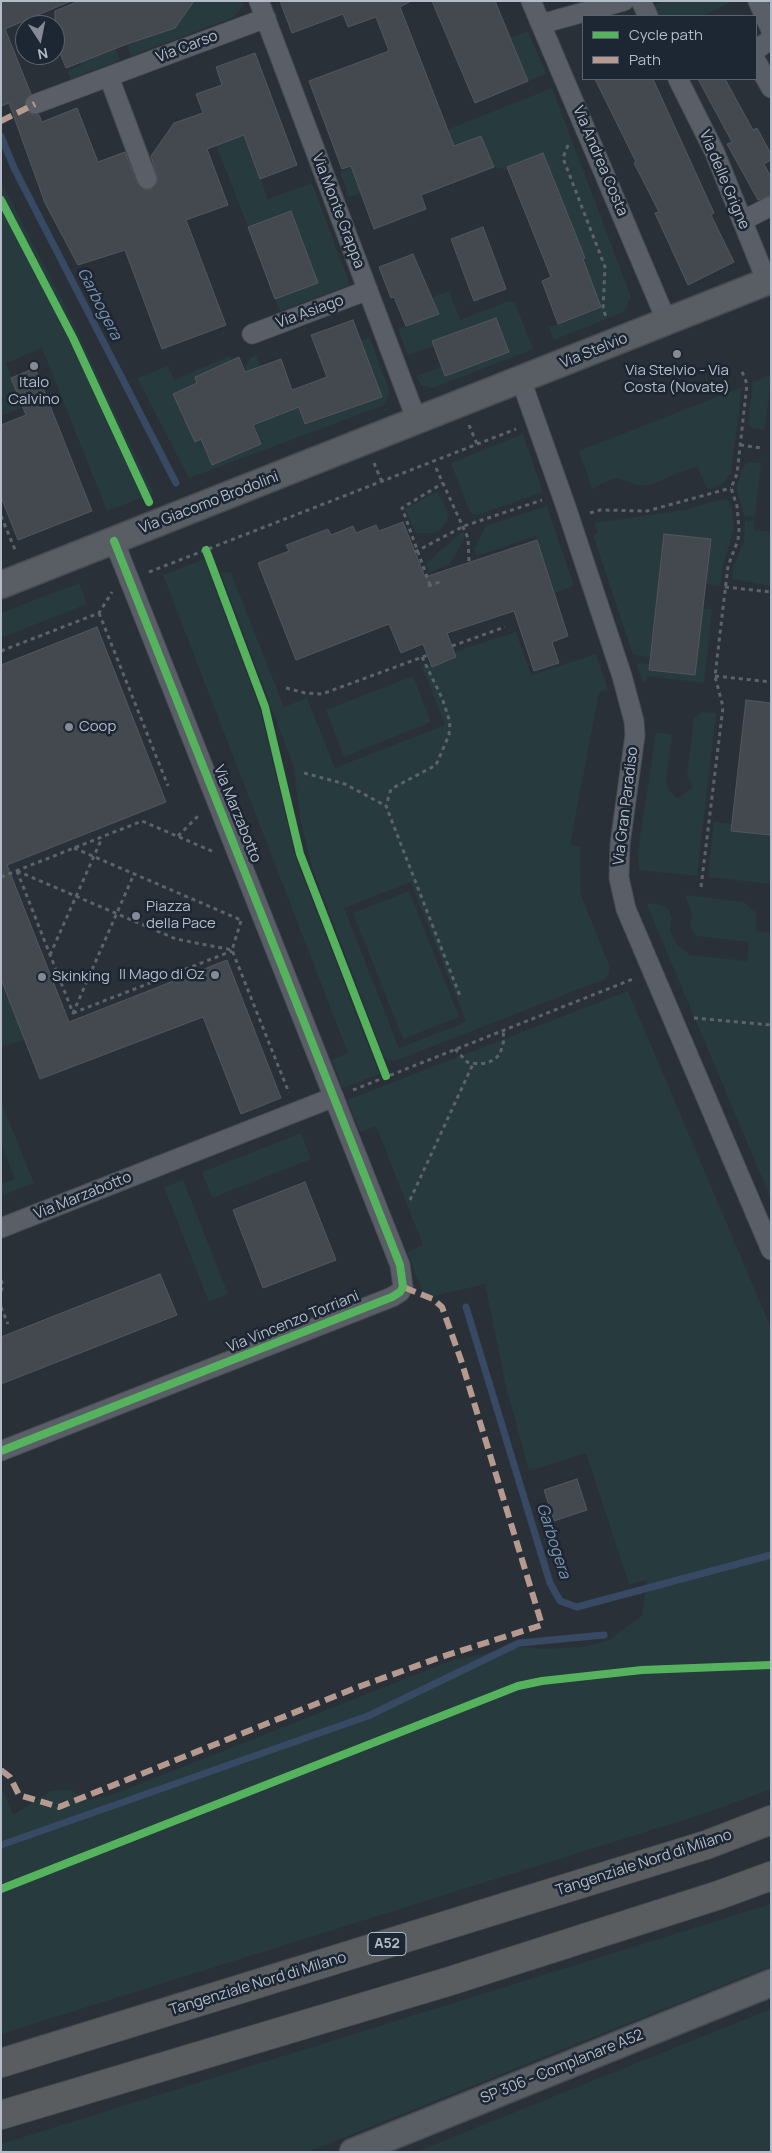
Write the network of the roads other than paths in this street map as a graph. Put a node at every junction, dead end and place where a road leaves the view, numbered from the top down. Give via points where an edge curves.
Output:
1 (531, 1) edge
2 (624, 1) edge
3 (641, 1) edge
4 (758, 1) edge
5 (263, 10) edge
6 (648, 15) edge
7 (541, 24) junction
8 (771, 30) edge
9 (771, 39) edge
10 (757, 49) edge
11 (757, 63) edge
12 (109, 76) junction
13 (678, 80) edge
14 (771, 88) edge
15 (35, 104) dead end
16 (147, 179) dead end
17 (771, 206) edge
18 (742, 221) junction
19 (769, 281) edge
20 (368, 290) junction
21 (667, 322) junction
22 (252, 334) dead end
23 (521, 380) junction
24 (418, 421) junction
25 (114, 541) junction
26 (1, 585) edge
27 (334, 1097) junction
28 (1, 1228) edge
29 (771, 1250) edge
30 (1, 1451) edge
31 (771, 1820) edge
32 (771, 1876) edge
33 (771, 1983) edge
34 (1, 2064) edge
35 (1, 2115) edge
36 (352, 2152) edge

1 - 7 street, Via Andrea Costa
2 - 7 street
3 - 6 street
4 - 8 street
5 - 12 street, Via Carso
5 - 20 street, Via Monte Grappa
7 - 21 street, Via Andrea Costa
9 - 10 street
11 - 14 street
12 - 15 street, Via Carso
12 - 16 street
13 - 18 street, Via delle Grigne via 715,153
17 - 18 street
18 - 19 street, Via delle Grigne
19 - 21 street, Via Stelvio
20 - 22 street, Via Asiago
20 - 24 street, Via Monte Grappa
21 - 23 street, Via Stelvio
23 - 24 street, Via Stelvio
23 - 29 street, Via Gran Paradiso via 619,667 634,721 635,735 620,844 619,878 623,899
24 - 25 street, Via Giacomo Brodolini
25 - 26 street, Via Giacomo Brodolini
25 - 27 street, Via Marzabotto
27 - 28 street, Via Marzabotto
27 - 30 street, Via Vincenzo Torriani via 400,1266 404,1278 400,1292
31 - 34 highway, Tangenziale Nord di Milano / A52 via 706,1845
32 - 35 highway via 447,1982
33 - 36 street, SP 306 - Complanare A52

